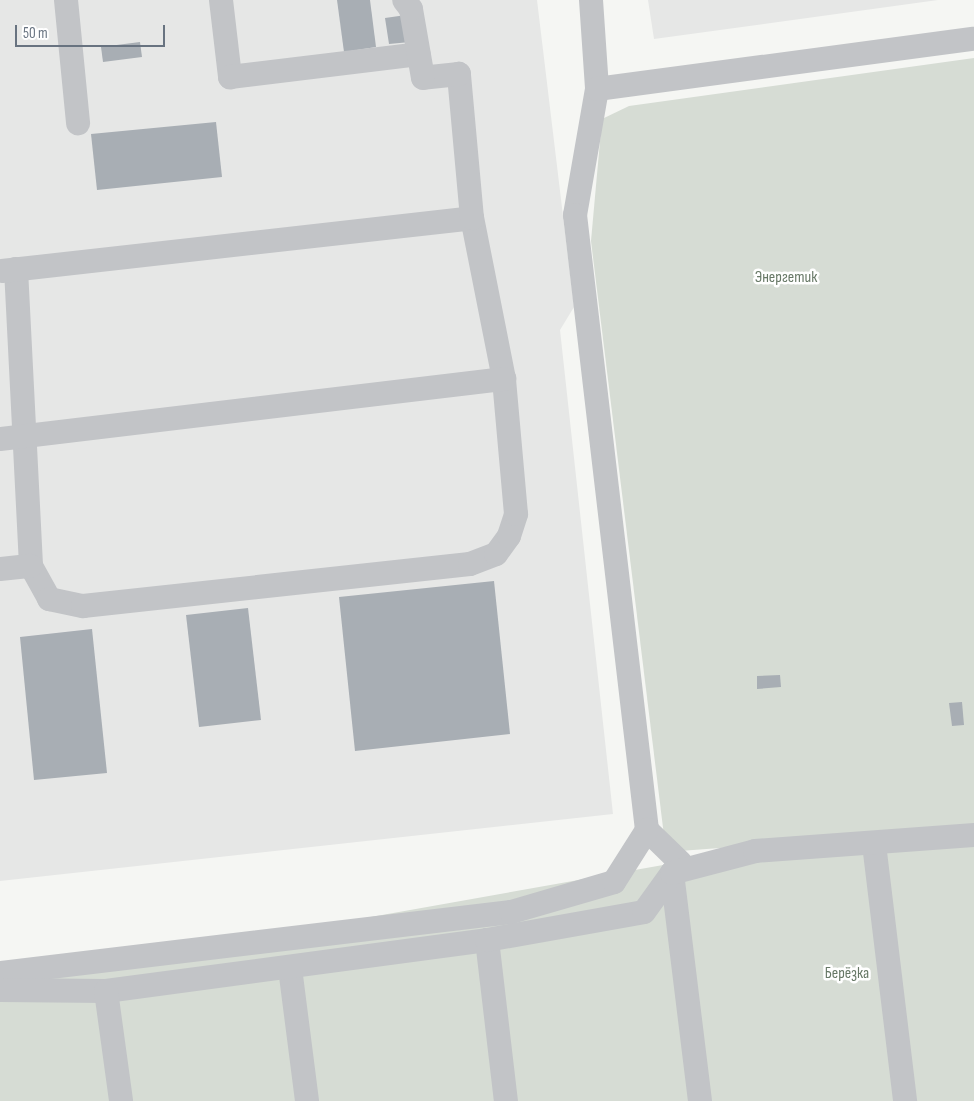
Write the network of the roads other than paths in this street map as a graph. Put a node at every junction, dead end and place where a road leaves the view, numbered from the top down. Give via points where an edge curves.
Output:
1 (66, 0) edge
2 (221, 0) edge
3 (404, 0) edge
4 (591, 0) edge
5 (974, 39) edge
6 (419, 54) junction
7 (597, 89) junction
8 (78, 123) dead end
9 (472, 218) junction
10 (8, 270) edge
11 (504, 379) junction
12 (24, 436) junction
13 (0, 439) edge
14 (31, 566) junction
15 (0, 569) edge
16 (647, 830) junction
17 (974, 835) edge
18 (874, 844) junction
19 (676, 867) junction
20 (487, 940) junction
21 (290, 968) junction
22 (0, 973) edge
23 (0, 990) edge
24 (106, 991) junction
25 (120, 1101) edge
26 (307, 1101) edge
27 (506, 1101) edge
28 (700, 1101) edge
29 (905, 1101) edge

1 - 8 lane
2 - 6 lane via 230,77
3 - 6 lane via 411,8
4 - 7 lane
5 - 7 lane
6 - 9 lane via 422,78 459,74
7 - 16 lane via 576,215
9 - 10 lane
9 - 11 lane
10 - 12 lane
11 - 12 lane
11 - 14 lane via 516,514 509,536 496,554 470,564 83,606 49,599
12 - 13 lane
12 - 14 lane
14 - 15 lane
16 - 19 lane
16 - 22 lane via 614,882 511,912
17 - 18 lane
18 - 19 lane via 755,851
18 - 29 lane
19 - 20 lane via 644,912
19 - 28 lane
20 - 21 lane
20 - 27 lane
21 - 24 lane
21 - 26 lane
23 - 24 lane
24 - 25 lane

